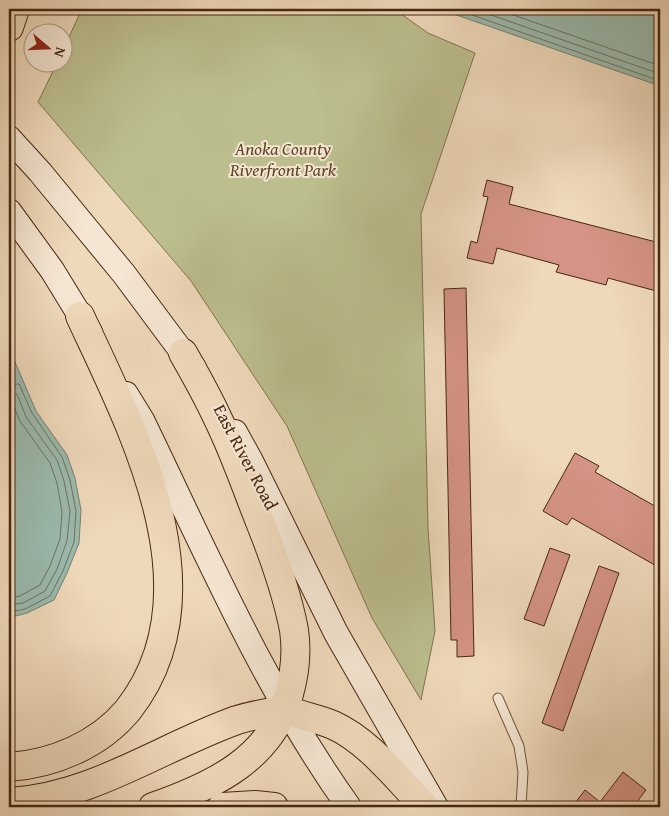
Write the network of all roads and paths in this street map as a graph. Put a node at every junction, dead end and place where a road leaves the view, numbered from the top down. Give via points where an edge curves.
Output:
1 (15, 9) edge
2 (9, 27) edge
3 (9, 138) edge
4 (9, 211) edge
5 (80, 316) junction
6 (183, 353) junction
7 (498, 698) dead end
8 (285, 709) junction
9 (9, 767) edge
10 (9, 802) edge
11 (153, 807) edge
12 (222, 807) edge
13 (274, 807) edge
14 (349, 807) edge
15 (425, 807) edge
16 (436, 807) edge
17 (521, 807) edge

1 - 2 highway
3 - 6 main road, East River Road via 124,274
4 - 5 main road via 52,270
5 - 8 main road via 142,420
5 - 9 highway via 128,418 165,540 169,581 164,634 143,687 113,726 87,744 59,757
6 - 8 highway via 234,455 284,588 296,650
6 - 16 main road, East River Road via 213,395 251,461 336,633
7 - 17 lane via 519,746 524,772
8 - 10 highway via 237,720 129,768 61,793
8 - 11 highway via 263,744 241,764 185,796
8 - 14 main road
8 - 15 highway via 333,725 349,735 374,754
12 - 13 highway

